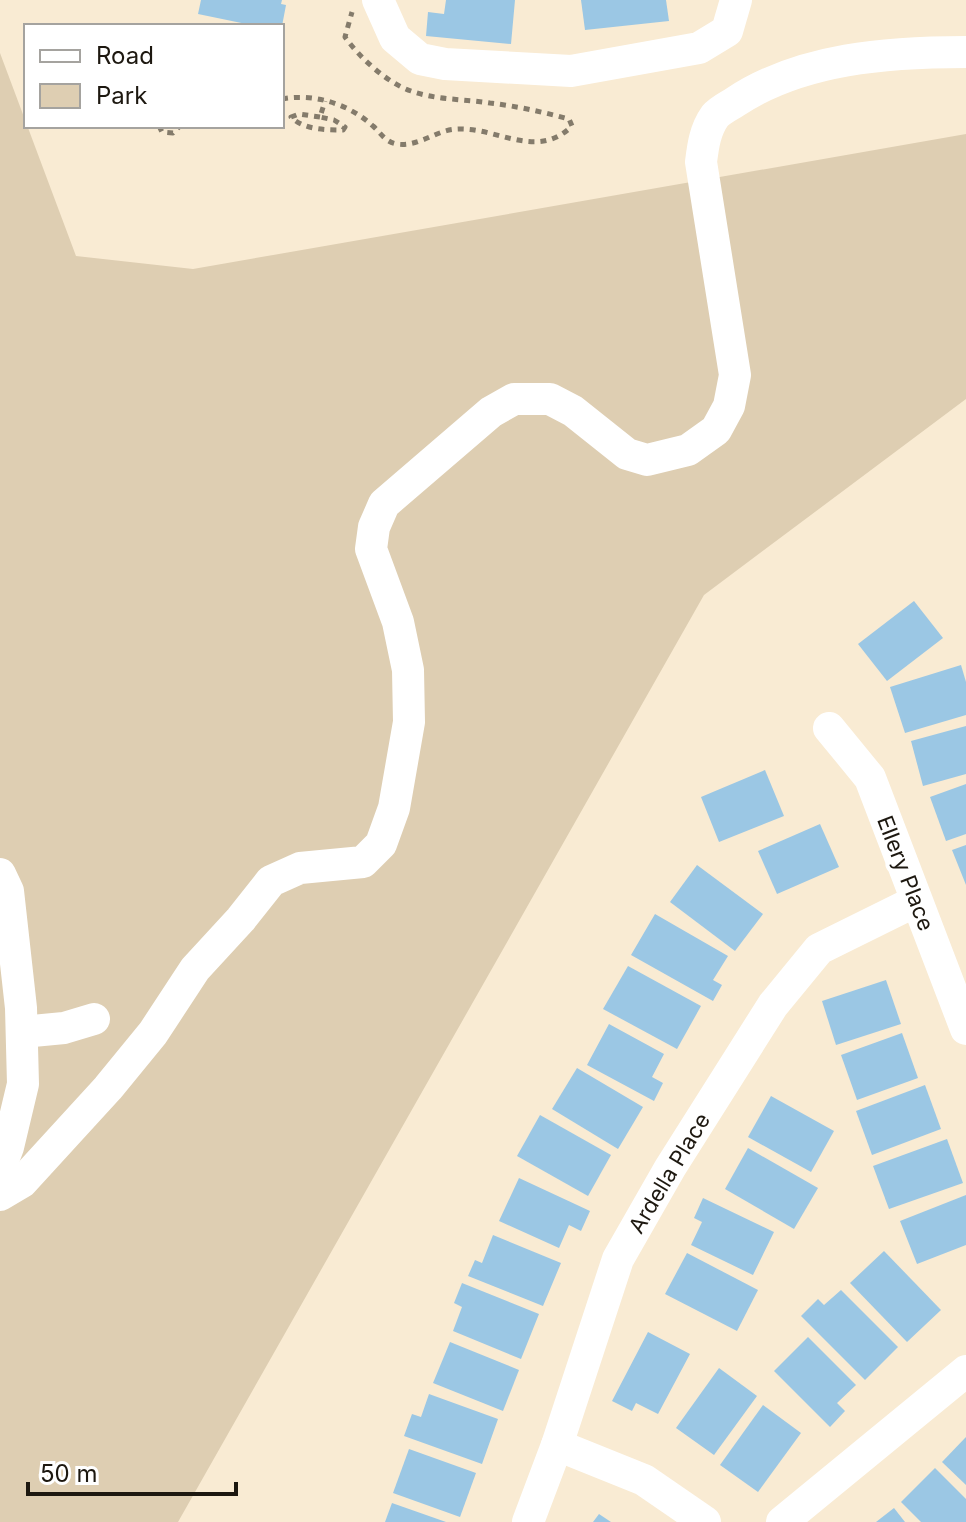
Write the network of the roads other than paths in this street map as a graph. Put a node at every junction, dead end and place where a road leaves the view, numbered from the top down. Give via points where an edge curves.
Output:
1 (378, 0) edge
2 (736, 0) edge
3 (966, 52) edge
4 (829, 728) dead end
5 (0, 874) edge
6 (916, 901) junction
7 (94, 1019) dead end
8 (966, 1029) edge
9 (22, 1032) junction
10 (0, 1168) edge
11 (0, 1195) edge
12 (966, 1371) edge
13 (557, 1445) junction
14 (528, 1522) edge
15 (705, 1522) edge
16 (782, 1522) edge

1 - 2 street via 395,38 420,59 571,71 699,48 727,31
3 - 11 street via 816,66 752,91 716,114 705,133 701,162 735,375 729,406 716,430 688,450 647,460 627,454 550,399 514,399 491,412 384,504 371,549 398,622 408,670 409,722 394,808 381,844 363,862 300,868 271,881 195,969 108,1088 22,1182
4 - 6 street, Ellery Place via 870,778
5 - 9 street via 8,891
6 - 8 street, Ellery Place
6 - 13 street, Ardella Place via 819,949 773,1005 618,1259
7 - 9 street
9 - 10 street via 23,1084
12 - 16 street
13 - 14 street, Ardella Place
13 - 15 street via 644,1480

